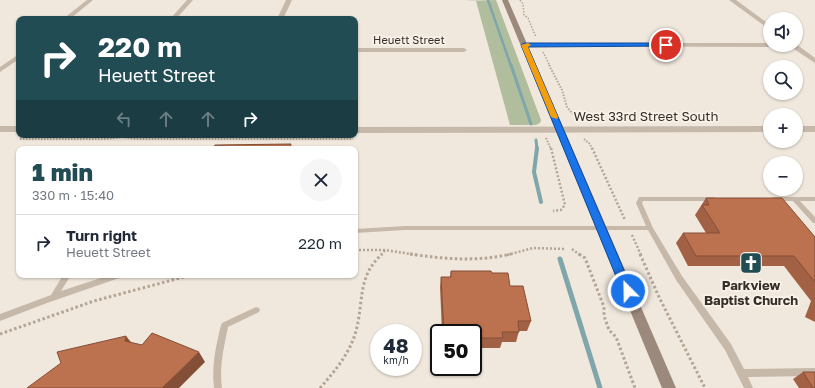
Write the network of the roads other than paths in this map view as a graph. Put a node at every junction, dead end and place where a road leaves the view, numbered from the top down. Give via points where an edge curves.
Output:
1 (90, 0) edge
2 (190, 0) edge
3 (289, 0) edge
4 (505, 0) edge
5 (732, 0) edge
6 (70, 16) edge
7 (176, 16) edge
8 (281, 16) edge
9 (763, 23) edge
10 (524, 45) junction
11 (763, 45) edge
12 (358, 50) edge
13 (464, 50) dead end
14 (803, 52) edge
15 (16, 58) edge
16 (815, 61) edge
17 (0, 70) edge
18 (0, 129) edge
19 (16, 129) edge
20 (763, 129) edge
21 (803, 129) edge
22 (815, 129) edge
23 (358, 130) edge
24 (560, 130) junction
25 (718, 199) edge
26 (764, 199) edge
27 (795, 199) junction
28 (815, 199) edge
29 (815, 221) edge
30 (650, 228) junction
31 (602, 229) junction
32 (358, 231) edge
33 (65, 278) edge
34 (110, 278) edge
35 (54, 297) junction
36 (256, 310) dead end
37 (0, 318) edge
38 (815, 372) edge
39 (742, 373) junction
40 (218, 388) edge
41 (669, 388) edge
42 (749, 388) edge

1 - 6 street
2 - 7 street
3 - 8 street
4 - 10 main road
5 - 9 street
10 - 11 street
10 - 24 main road
12 - 13 street, Heuett Street
14 - 16 street
15 - 17 street
18 - 19 street
20 - 24 street, West 33rd Street South
21 - 22 street
23 - 24 street, West 33rd Street South
24 - 31 main road
25 - 30 lane via 642,199 639,203
26 - 27 lane
27 - 28 lane
27 - 29 lane
30 - 31 lane
30 - 39 lane via 679,278 728,347
31 - 32 lane via 405,228
31 - 41 main road
33 - 35 lane
34 - 35 lane
35 - 37 lane
36 - 40 lane via 225,325 216,380
38 - 39 lane
39 - 42 lane

